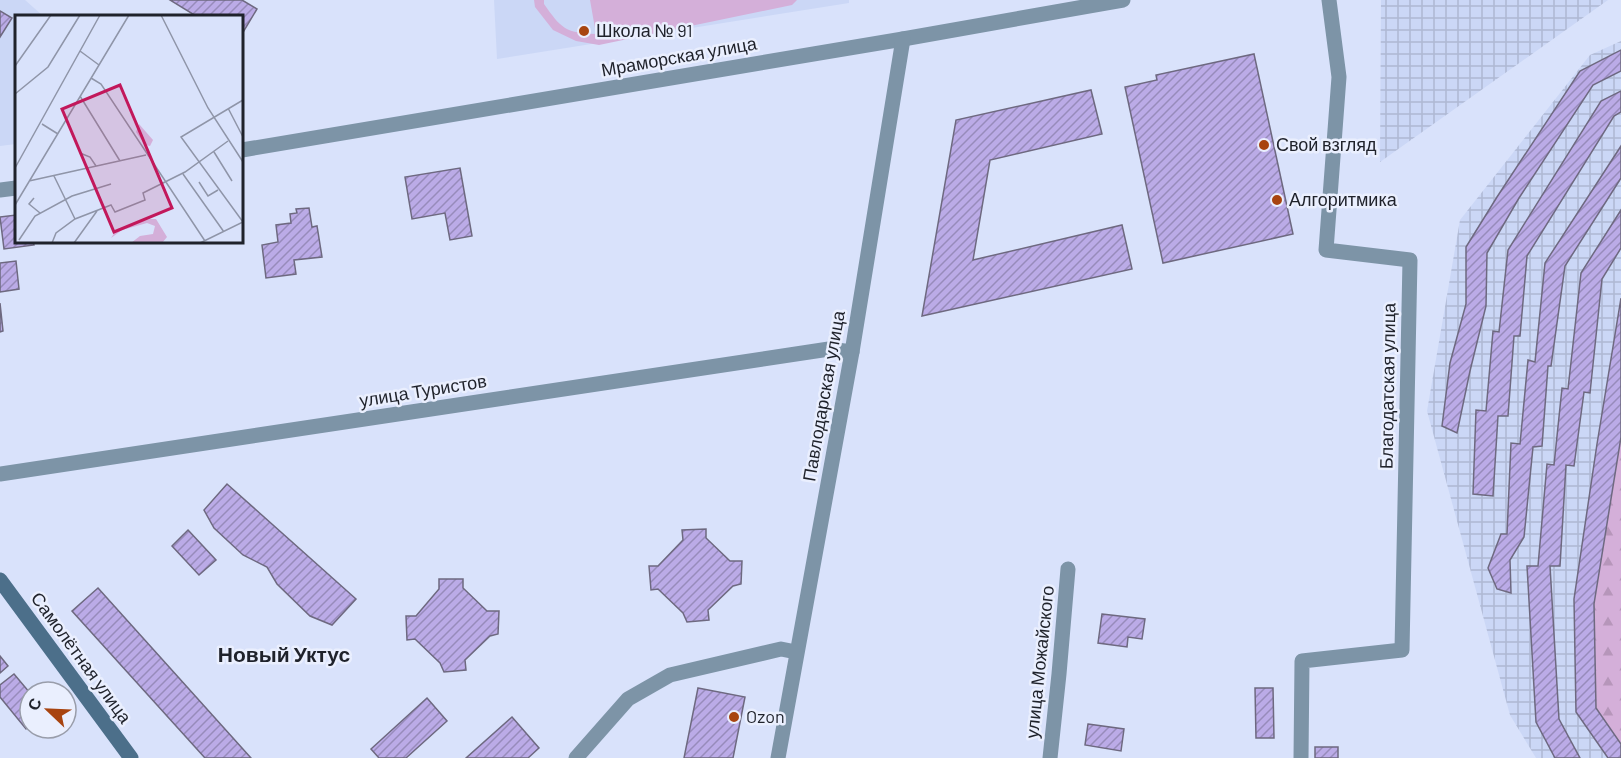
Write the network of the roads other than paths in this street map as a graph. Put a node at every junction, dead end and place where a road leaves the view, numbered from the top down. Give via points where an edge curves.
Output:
1 (1123, 0) edge
2 (1329, 0) edge
3 (903, 39) junction
4 (243, 150) edge
5 (15, 188) edge
6 (0, 190) edge
7 (852, 352) junction
8 (0, 474) edge
9 (1068, 569) dead end
10 (0, 580) edge
11 (796, 652) junction
12 (131, 758) edge
13 (576, 758) edge
14 (778, 758) edge
15 (1050, 758) edge
16 (1301, 758) edge

1 - 3 street, Мраморская улица
2 - 16 street, Благодатская улица via 1340,77 1326,250 1410,260 1402,650 1302,661
3 - 4 street, Мраморская улица
3 - 7 street, Павлодарская улица
5 - 6 street
7 - 8 street, улица Туристов via 829,349
7 - 11 street, Павлодарская улица
9 - 15 street, улица Можайского
10 - 12 main road, Самолётная улица
11 - 13 street via 781,649 670,675 628,699
11 - 14 street, Павлодарская улица

